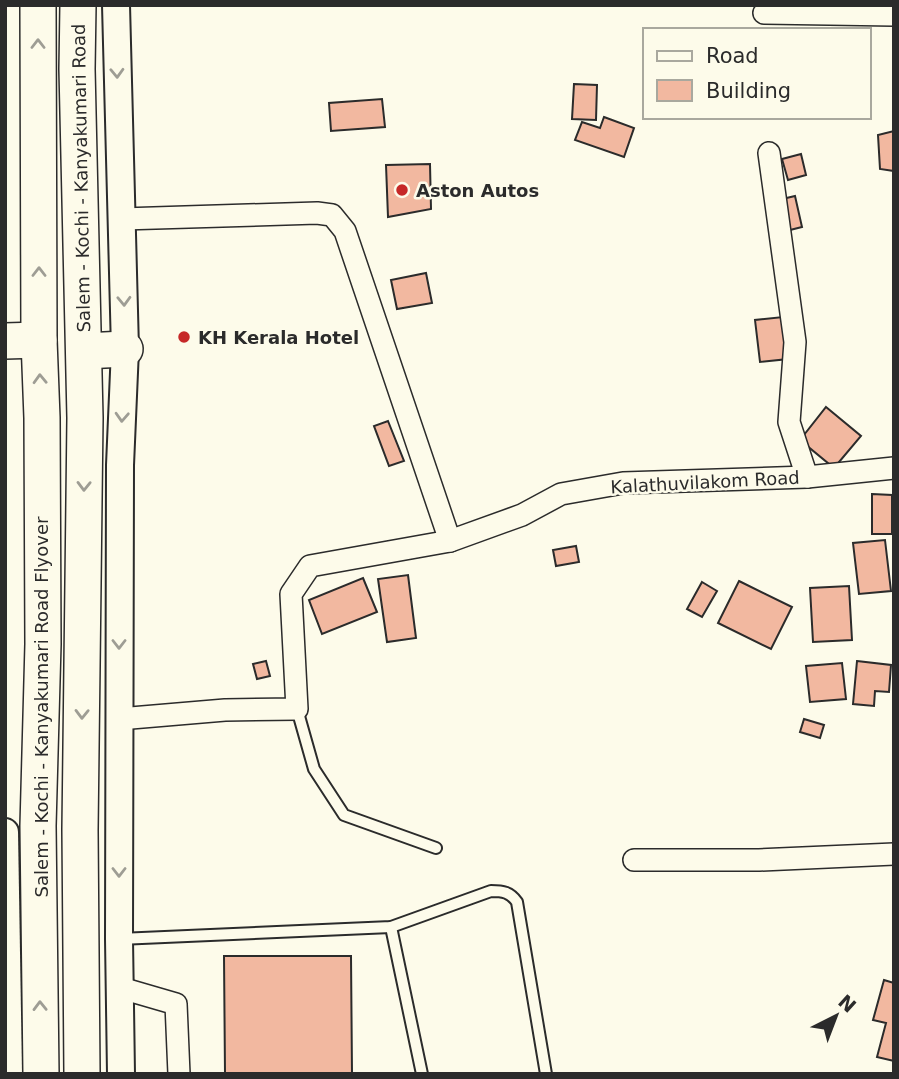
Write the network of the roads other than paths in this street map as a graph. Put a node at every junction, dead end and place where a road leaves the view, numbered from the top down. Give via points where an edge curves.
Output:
1 (38, 5) edge
2 (78, 5) edge
3 (116, 5) edge
4 (764, 12) dead end
5 (894, 15) edge
6 (769, 153) dead end
7 (122, 219) junction
8 (22, 341) edge
9 (125, 349) junction
10 (84, 351) junction
11 (894, 468) edge
12 (807, 477) junction
13 (450, 541) junction
14 (298, 709) junction
15 (119, 719) junction
16 (5, 832) edge
17 (436, 848) dead end
18 (894, 854) edge
19 (634, 860) dead end
20 (391, 926) junction
21 (118, 939) junction
22 (121, 988) junction
23 (9, 1074) edge
24 (41, 1074) edge
25 (82, 1074) edge
26 (121, 1074) edge
27 (179, 1074) edge
28 (422, 1074) edge
29 (546, 1074) edge

8 -> 1 highway
2 - 10 highway, Salem - Kochi - Kanyakumari Road
3 -> 7 street
4 - 5 street
6 - 12 street via 795,342 789,422
7 -> 9 street
7 - 13 street via 332,215 345,231
24 -> 8 highway, Salem - Kochi - Kanyakumari Road Flyover via 42,418
9 - 10 highway
9 -> 15 street
10 -> 25 highway
11 - 12 street, Kalathuvilakom Road
12 - 13 street, Kalathuvilakom Road via 623,483 561,494 522,515
13 - 14 street, Kalathuvilakom Road via 310,566 291,594
14 - 15 street
14 - 17 lane via 314,769 344,815
15 -> 21 street
16 - 23 street
18 - 19 street
20 - 21 lane
20 - 28 lane
20 - 29 lane via 491,891 512,895 517,902
21 - 22 street
22 - 26 street
22 - 27 street via 176,1004

